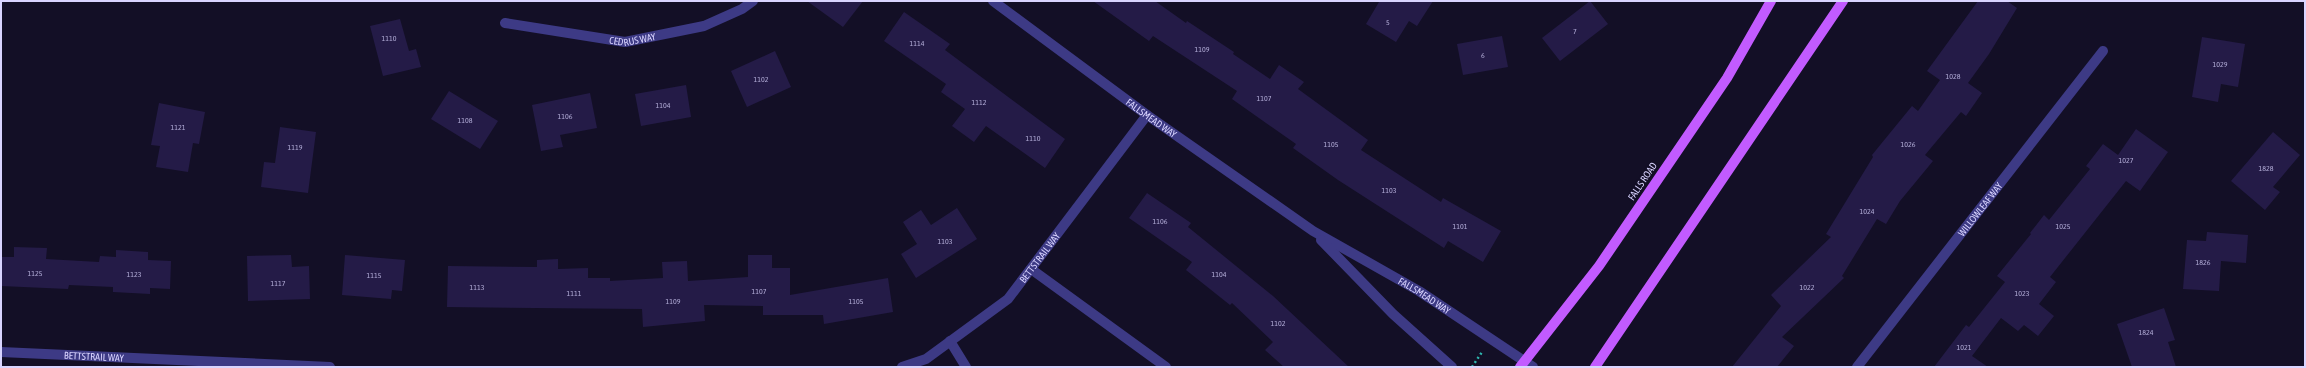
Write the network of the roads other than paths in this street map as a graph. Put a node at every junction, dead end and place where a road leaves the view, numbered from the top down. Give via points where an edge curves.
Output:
1 (752, 1) edge
2 (993, 1) edge
3 (1771, 1) edge
4 (1843, 1) edge
5 (505, 23) dead end
6 (2103, 51) dead end
7 (1147, 115) junction
8 (1312, 231) junction
9 (1031, 269) junction
10 (950, 341) junction
11 (1, 352) edge
12 (1522, 364) edge
13 (330, 367) edge
14 (902, 367) edge
15 (966, 367) edge
16 (1166, 367) edge
17 (1452, 367) edge
18 (1533, 367) edge
19 (1595, 367) edge
20 (1857, 367) edge

1 - 5 street, CEDRUS WAY via 742,9 704,26 625,42
2 - 7 street, FALLSMEAD WAY
3 - 12 main road, FALLS ROAD via 1727,78 1599,266
4 - 19 main road
6 - 20 street, WILLOWLEAF WAY
7 - 8 street, FALLSMEAD WAY
7 - 9 street, BETTSTRAIL WAY
8 - 12 street, FALLSMEAD WAY via 1418,291
8 - 17 street, FALLSMEAD WAY via 1393,314
9 - 10 street, BETTSTRAIL WAY via 1008,299
9 - 16 street
10 - 14 street, BETTSTRAIL WAY via 926,359
10 - 15 street
11 - 13 street, BETTSTRAIL WAY
12 - 18 street, FALLSMEAD WAY

